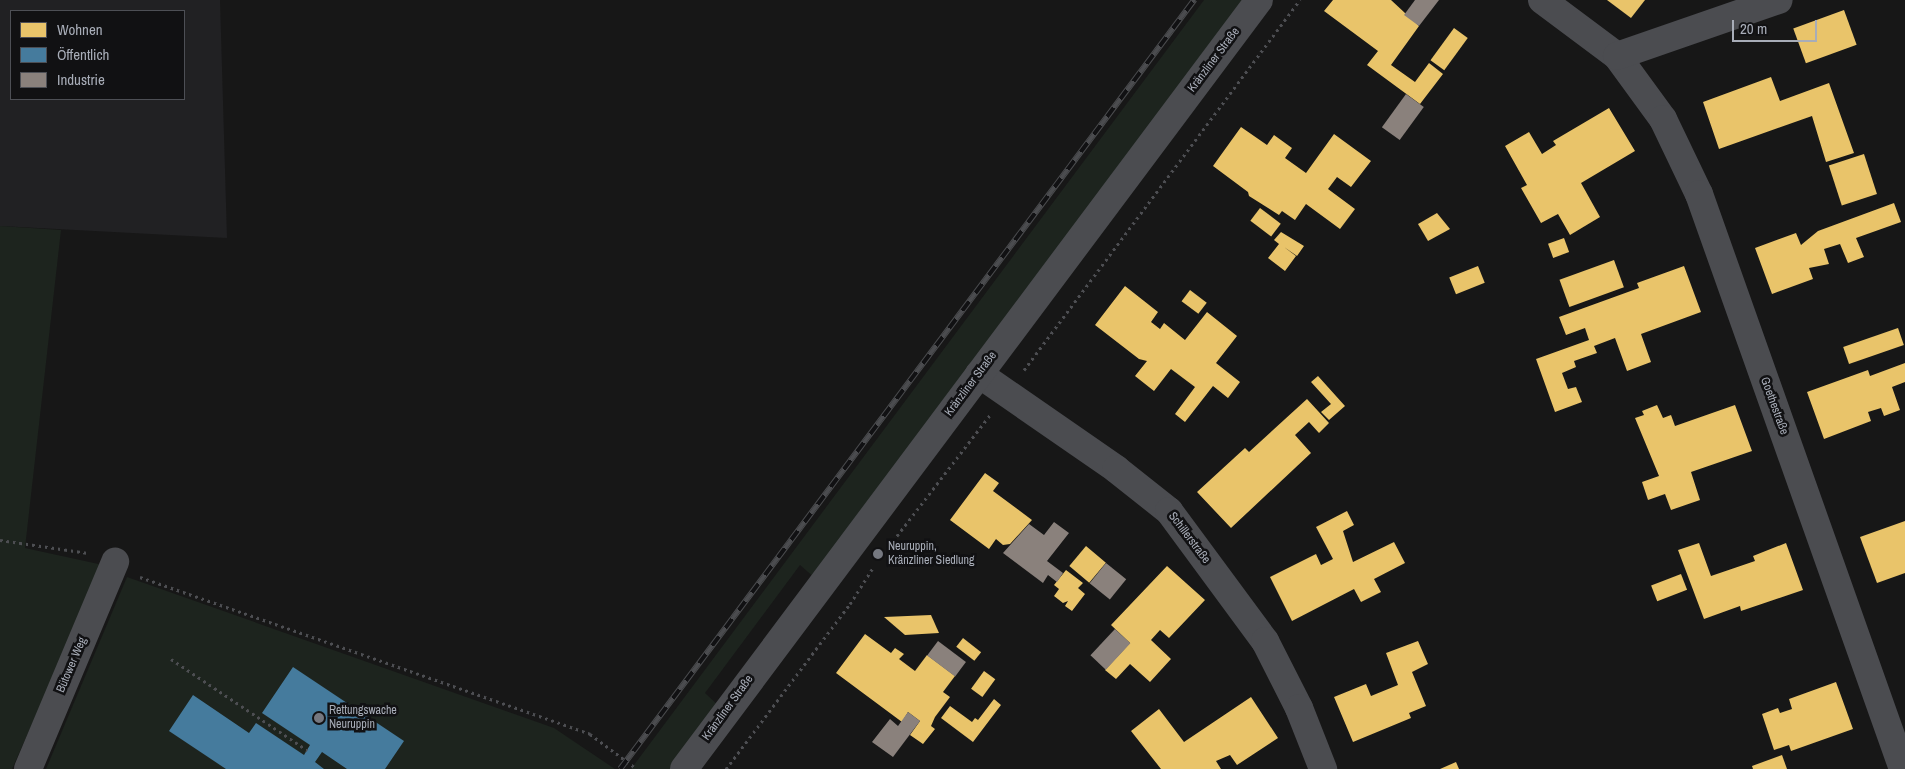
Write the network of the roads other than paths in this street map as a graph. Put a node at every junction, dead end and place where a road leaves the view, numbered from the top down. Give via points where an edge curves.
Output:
1 (1260, 0) edge
2 (1542, 0) edge
3 (1779, 0) edge
4 (1617, 56) junction
5 (979, 374) junction
6 (115, 562) road end
7 (28, 769) edge
8 (684, 769) edge
9 (1323, 769) edge
10 (1903, 769) edge

1 - 5 street, Kränzliner Straße
2 - 4 street, Goethestraße
3 - 4 street
4 - 10 street, Goethestraße via 1663,118 1699,194
5 - 8 street, Kränzliner Straße
5 - 9 street, Schillerstraße via 1116,469 1169,511 1265,641 1299,708
6 - 7 street, Bütower Weg

